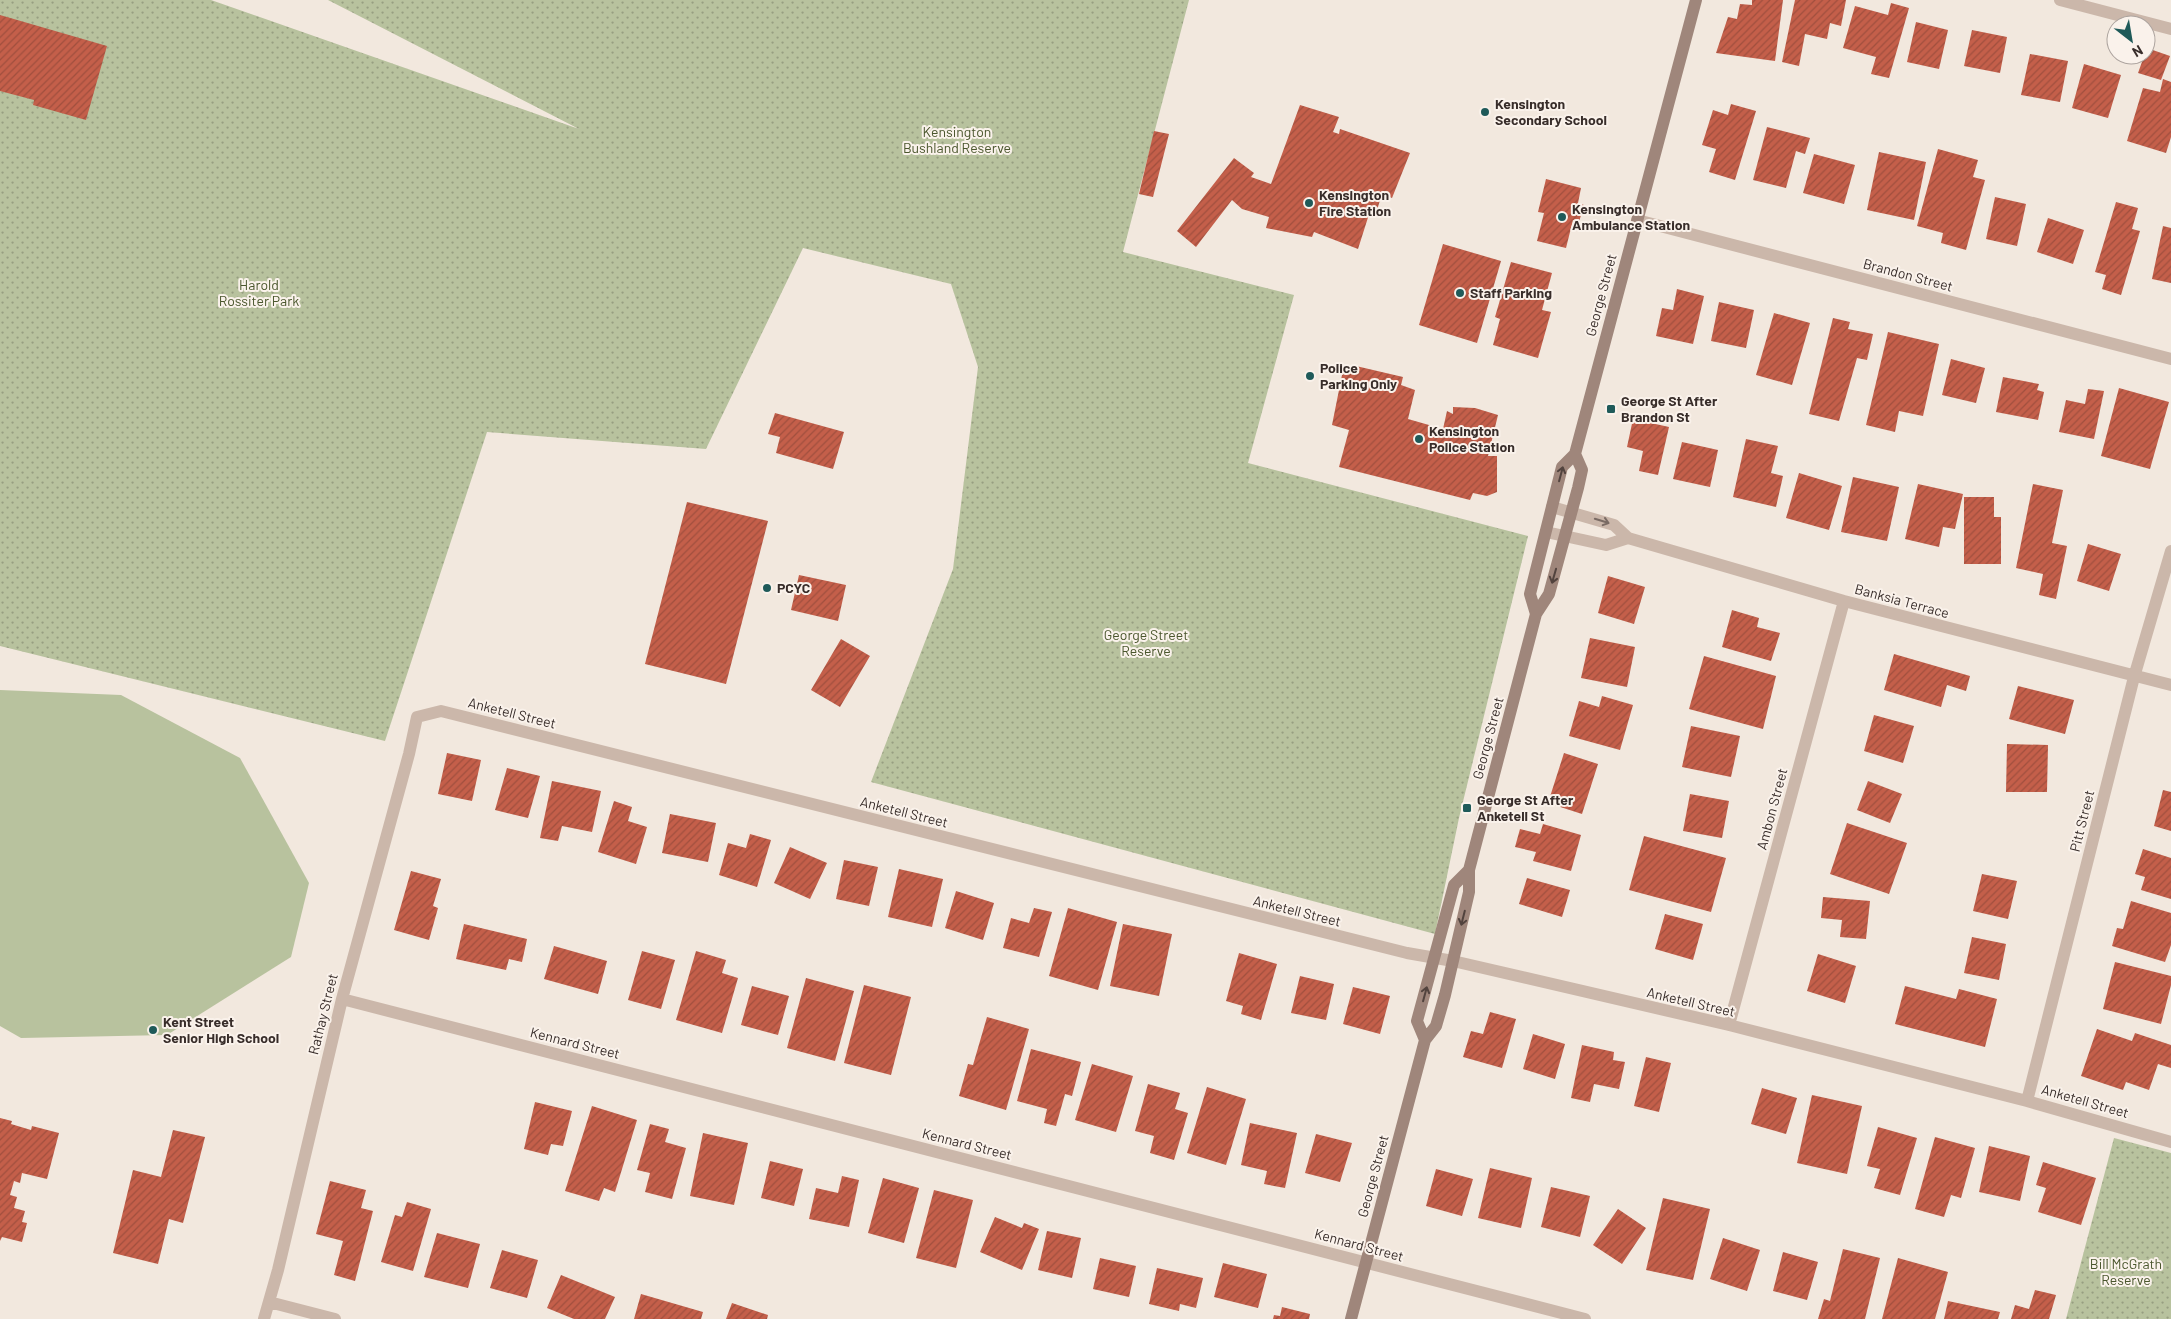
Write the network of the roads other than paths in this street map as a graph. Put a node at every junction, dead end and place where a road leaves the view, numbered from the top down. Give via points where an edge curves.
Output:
1 (1696, 0) edge
2 (2060, 0) edge
3 (2171, 29) edge
4 (1637, 220) junction
5 (2171, 359) edge
6 (1575, 454) junction
7 (1552, 507) junction
8 (1571, 512) junction
9 (1546, 532) junction
10 (1565, 535) junction
11 (1628, 538) junction
12 (2171, 551) edge
13 (1844, 601) junction
14 (1536, 614) junction
15 (2134, 677) junction
16 (2171, 686) edge
17 (417, 717) joint
18 (1469, 870) junction
19 (1435, 958) junction
20 (1453, 962) junction
21 (342, 999) junction
22 (1729, 1025) junction
23 (1425, 1040) junction
24 (2027, 1101) junction
25 (2171, 1142) edge
26 (1366, 1262) junction
27 (269, 1302) junction
28 (264, 1319) edge
29 (335, 1319) edge
30 (1351, 1319) edge
31 (1584, 1319) edge

1 - 4 main road, George Street
2 - 3 street
4 - 5 street, Brandon Street
4 - 6 main road, George Street
7 -> 6 main road, George Street via 1562,467
6 - 8 main road, George Street via 1582,470
7 - 8 street, Banksia Terrace
7 - 9 main road, George Street
8 - 10 main road, George Street
8 -> 11 street, Banksia Terrace via 1614,525
9 - 10 street
9 - 14 main road, George Street via 1530,594
10 - 11 street via 1606,545
10 -> 14 main road, George Street via 1549,594
11 - 13 street, Banksia Terrace
12 - 15 street, Pitt Street
13 - 15 street, Banksia Terrace
13 - 22 street, Ambon Street
14 - 18 main road, George Street
15 - 16 street, Banksia Terrace
15 - 24 street, Pitt Street
17 - 19 street, Anketell Street via 441,711 1341,938
17 - 21 street, Rathay Street
18 - 19 main road, George Street via 1454,885
18 -> 20 main road, George Street via 1469,892
19 - 20 street, Anketell Street
23 -> 19 main road, George Street via 1417,1021
20 - 22 street, Anketell Street
20 - 23 main road, George Street via 1436,1026
21 - 26 street, Kennard Street
21 - 27 street, Rathay Street
22 - 24 street, Anketell Street
23 - 26 main road, George Street
24 - 25 street, Anketell Street
26 - 30 main road, George Street
26 - 31 street, Kennard Street
27 - 28 street, Rathay Street
27 - 29 street

